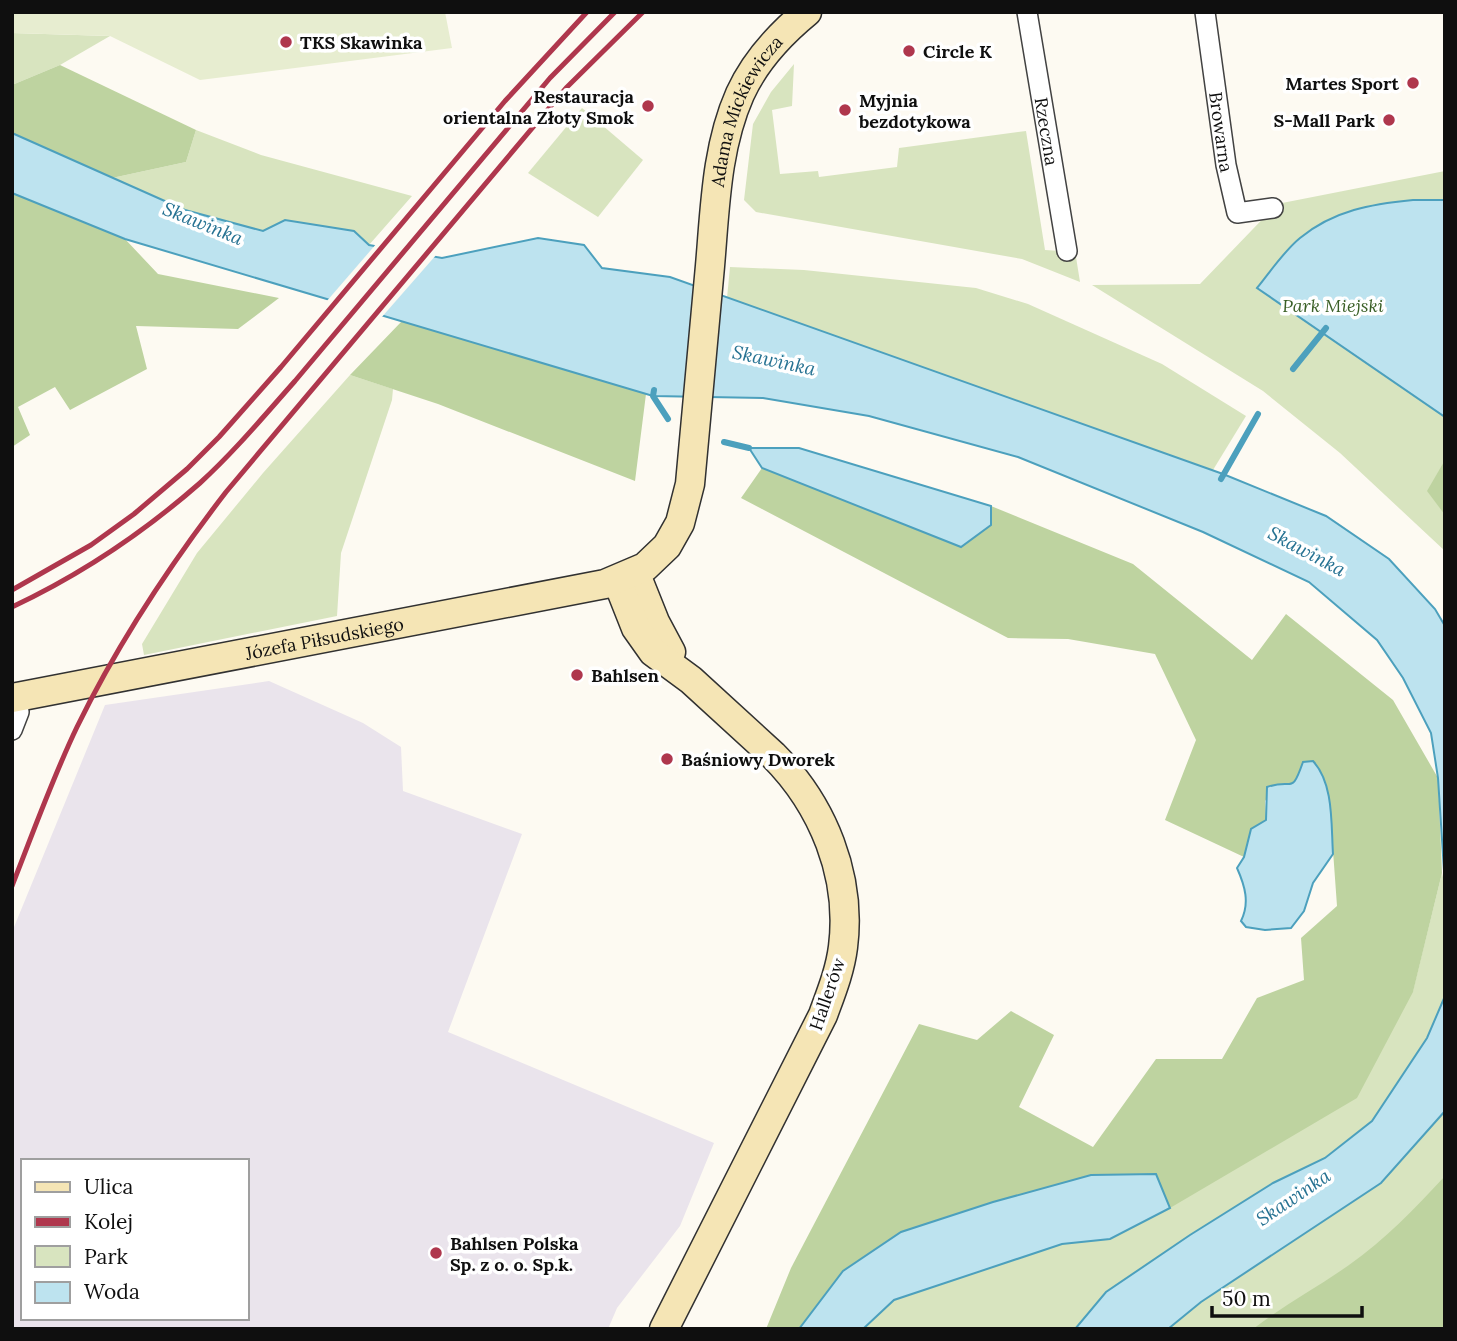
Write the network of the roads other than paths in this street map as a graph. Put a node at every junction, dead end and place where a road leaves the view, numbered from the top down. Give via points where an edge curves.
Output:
1 (807, 12) edge
2 (1027, 12) edge
3 (1205, 12) edge
4 (1273, 208) dead end
5 (1067, 251) dead end
6 (626, 576) junction
7 (15, 698) edge
8 (12, 730) edge
9 (664, 1329) edge

1 - 6 main road, Adama Mickiewicza via 777,38 752,71 725,138 690,484 673,538 652,561
2 - 5 street, Rzeczna
3 - 4 street, Browarna via 1237,213
6 - 7 main road, Józefa Piłsudskiego via 590,587
6 - 9 main road, Hallerów via 630,615 644,642 786,768 811,802 831,841 841,881 844,922 839,967 823,1015
7 - 8 street via 19,712

